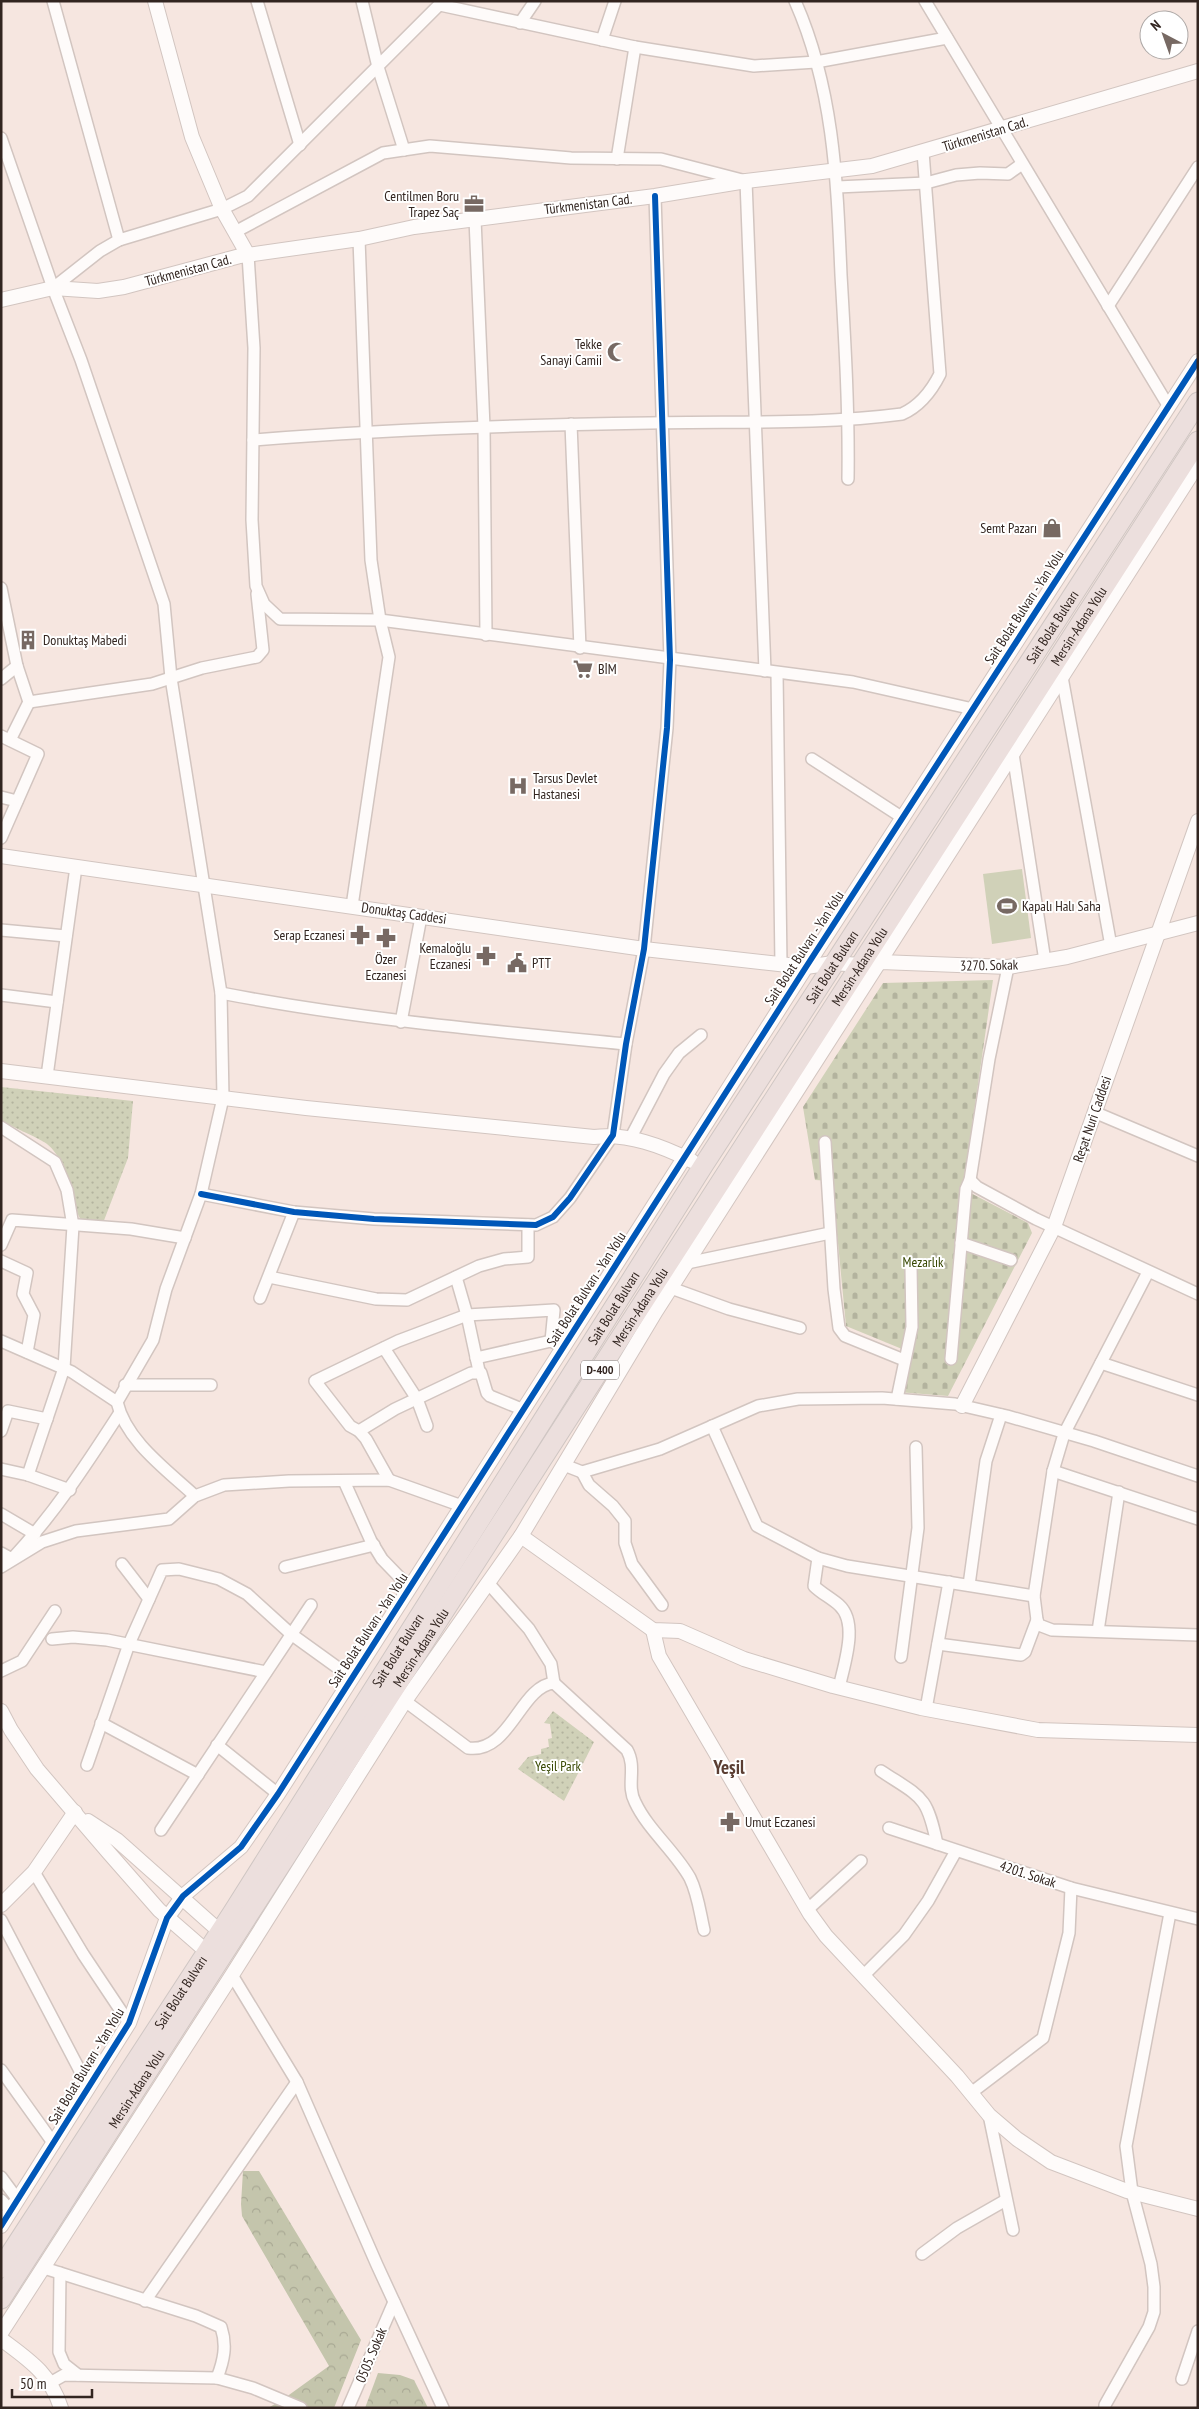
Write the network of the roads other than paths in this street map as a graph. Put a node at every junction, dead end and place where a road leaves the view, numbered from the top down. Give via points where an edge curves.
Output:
1 (53, 1) edge
2 (155, 1) edge
3 (257, 1) edge
4 (362, 1) edge
5 (534, 1) edge
6 (615, 1) edge
7 (795, 1) edge
8 (925, 1) edge
9 (442, 3) edge
10 (520, 23) junction
11 (947, 38) junction
12 (602, 40) junction
13 (635, 47) junction
14 (816, 62) junction
15 (378, 67) junction
16 (1198, 71) edge
17 (1001, 129) junction
18 (1, 138) edge
19 (300, 145) junction
20 (404, 150) junction
21 (923, 152) junction
22 (617, 159) junction
23 (1022, 164) junction
24 (1198, 167) edge
25 (836, 171) junction
26 (746, 181) junction
27 (926, 183) junction
28 (837, 186) junction
29 (655, 196) junction
30 (222, 209) junction
31 (475, 219) junction
32 (235, 232) junction
33 (359, 239) junction
34 (119, 240) junction
35 (248, 255) junction
36 (53, 288) junction
37 (1, 300) edge
38 (1108, 306) junction
39 (1198, 362) edge
40 (1198, 402) edge
41 (1169, 407) junction
42 (849, 419) junction
43 (756, 421) junction
44 (664, 423) junction
45 (571, 424) junction
46 (484, 427) junction
47 (366, 431) junction
48 (253, 440) junction
49 (1198, 441) edge
50 (1198, 464) edge
51 (848, 479) dead end
52 (256, 586) junction
53 (1, 588) edge
54 (380, 620) junction
55 (5, 626) edge
56 (486, 635) junction
57 (580, 648) junction
58 (670, 660) junction
59 (17, 666) junction
60 (1, 670) edge
61 (765, 671) junction
62 (777, 673) junction
63 (1062, 677) junction
64 (172, 678) junction
65 (1, 679) edge
66 (29, 702) junction
67 (973, 709) junction
68 (5, 738) edge
69 (1013, 754) junction
70 (812, 759) dead end
71 (1, 797) edge
72 (17, 801) junction
73 (903, 818) junction
74 (1198, 821) edge
75 (2, 836) edge
76 (1, 856) edge
77 (76, 867) junction
78 (205, 885) junction
79 (352, 906) junction
80 (421, 917) junction
81 (1198, 923) edge
82 (1, 930) edge
83 (1156, 934) junction
84 (66, 936) junction
85 (1111, 946) junction
86 (644, 949) junction
87 (1044, 961) junction
88 (881, 962) junction
89 (833, 963) junction
90 (781, 964) junction
91 (860, 966) junction
92 (806, 967) junction
93 (1008, 967) junction
94 (221, 994) junction
95 (1, 995) edge
96 (57, 1002) junction
97 (402, 1022) junction
98 (701, 1035) dead end
99 (626, 1044) junction
100 (1, 1071) edge
101 (46, 1076) junction
102 (223, 1098) junction
103 (1094, 1112) junction
104 (1, 1127) edge
105 (613, 1135) junction
106 (630, 1139) junction
107 (825, 1142) dead end
108 (1198, 1156) edge
109 (685, 1158) junction
110 (703, 1166) junction
111 (970, 1180) junction
112 (201, 1194) junction
113 (294, 1212) junction
114 (528, 1225) junction
115 (73, 1226) junction
116 (1054, 1227) junction
117 (830, 1233) junction
118 (185, 1238) junction
119 (961, 1243) junction
120 (1, 1245) edge
121 (1011, 1260) dead end
122 (1, 1261) edge
123 (687, 1263) junction
124 (911, 1266) dead end
125 (1148, 1272) junction
126 (269, 1277) junction
127 (456, 1277) junction
128 (671, 1288) junction
129 (1198, 1294) edge
130 (260, 1298) dead end
131 (467, 1315) junction
132 (800, 1328) dead end
133 (1, 1341) edge
134 (557, 1345) junction
135 (384, 1348) junction
136 (27, 1352) junction
137 (476, 1358) junction
138 (951, 1359) dead end
139 (904, 1360) junction
140 (1101, 1363) junction
141 (64, 1368) junction
142 (479, 1371) junction
143 (211, 1385) dead end
144 (125, 1386) junction
145 (1198, 1395) edge
146 (417, 1399) junction
147 (897, 1399) junction
148 (962, 1406) junction
149 (118, 1408) junction
150 (524, 1410) junction
151 (1001, 1415) junction
152 (47, 1419) junction
153 (427, 1426) dead end
154 (712, 1426) junction
155 (1, 1431) edge
156 (359, 1431) junction
157 (1064, 1434) junction
158 (916, 1447) dead end
159 (564, 1465) junction
160 (1, 1470) edge
161 (1053, 1471) junction
162 (582, 1472) junction
163 (28, 1474) junction
164 (1198, 1476) edge
165 (389, 1480) junction
166 (344, 1481) junction
167 (70, 1490) junction
168 (1119, 1492) junction
169 (195, 1496) junction
170 (462, 1506) junction
171 (1, 1514) edge
172 (1198, 1519) edge
173 (35, 1534) junction
174 (521, 1536) junction
175 (374, 1546) junction
176 (1, 1553) edge
177 (818, 1558) junction
178 (12, 1559) junction
179 (122, 1564) dead end
180 (285, 1567) dead end
181 (1, 1568) edge
182 (912, 1576) junction
183 (949, 1582) junction
184 (489, 1584) junction
185 (969, 1585) junction
186 (410, 1588) junction
187 (1034, 1596) junction
188 (149, 1599) junction
189 (311, 1605) dead end
190 (662, 1606) dead end
191 (55, 1611) dead end
192 (1037, 1620) junction
193 (653, 1630) junction
194 (1098, 1631) junction
195 (291, 1634) junction
196 (1198, 1635) edge
197 (52, 1639) dead end
198 (129, 1644) junction
199 (938, 1644) junction
200 (901, 1658) dead end
201 (1, 1671) edge
202 (266, 1672) junction
203 (352, 1678) junction
204 (554, 1683) junction
205 (839, 1688) junction
206 (405, 1701) junction
207 (926, 1709) junction
208 (1, 1711) edge
209 (101, 1723) junction
210 (1198, 1735) edge
211 (217, 1745) junction
212 (87, 1764) dead end
213 (881, 1771) dead end
214 (198, 1775) junction
215 (278, 1794) junction
216 (75, 1812) junction
217 (889, 1828) dead end
218 (161, 1830) dead end
219 (937, 1844) junction
220 (956, 1851) junction
221 (861, 1861) dead end
222 (34, 1872) junction
223 (1071, 1888) junction
224 (183, 1896) junction
225 (1, 1905) edge
226 (807, 1910) junction
227 (1170, 1912) junction
228 (167, 1918) junction
229 (1, 1920) edge
230 (1198, 1920) edge
231 (704, 1930) dead end
232 (232, 1943) junction
233 (219, 1963) junction
234 (863, 1976) junction
235 (129, 2023) junction
236 (1, 2070) edge
237 (297, 2082) junction
238 (89, 2088) junction
239 (970, 2092) junction
240 (989, 2115) junction
241 (54, 2144) junction
242 (1, 2177) edge
243 (1132, 2192) junction
244 (1, 2200) edge
245 (1006, 2200) junction
246 (14, 2206) junction
247 (1198, 2209) edge
248 (1, 2226) edge
249 (1013, 2230) dead end
250 (922, 2254) dead end
251 (1, 2268) edge
252 (44, 2268) junction
253 (60, 2273) junction
254 (1, 2299) edge
255 (145, 2301) junction
256 (394, 2302) junction
257 (1198, 2331) edge
258 (1, 2333) edge
259 (1, 2338) edge
260 (78, 2375) junction
261 (218, 2378) junction
262 (1182, 2379) dead end
263 (50, 2383) junction
264 (61, 2408) edge
265 (301, 2408) edge
266 (348, 2408) edge
267 (443, 2408) edge
268 (1105, 2408) edge

1 - 34 street
2 - 30 street via 192,137
3 - 19 street
4 - 15 street
5 - 10 street
6 - 12 street
7 - 14 street
8 - 11 street
9 - 10 street
9 - 15 street
10 - 12 street
11 - 14 street
11 - 17 street
12 - 13 street
13 - 14 street via 754,66
13 - 22 street
14 - 25 street via 826,93
15 - 19 street
15 - 20 street
16 - 17 street, Türkmenistan Cad.
17 - 21 street, Türkmenistan Cad.
17 - 23 street
18 - 36 street
19 - 30 street via 248,196
20 - 22 street via 430,146
20 - 32 street via 383,153
21 - 25 street, Türkmenistan Cad. via 872,166
21 - 27 street
22 - 26 street via 661,160
23 - 27 street via 1008,174 980,173
23 - 38 street
24 - 38 street
25 - 26 street, Türkmenistan Cad.
25 - 28 street
26 - 29 street, Türkmenistan Cad.
26 - 43 street
27 - 28 street
27 - 42 street via 940,374 933,388 912,409 902,414
28 - 42 street
29 - 31 street, Türkmenistan Cad.
29 - 44 street
30 - 32 street
30 - 34 street
31 - 33 street, Türkmenistan Cad.
31 - 46 street
32 - 35 street
33 - 35 street, Türkmenistan Cad.
33 - 47 street
34 - 36 street via 100,250
35 - 36 street, Türkmenistan Cad. via 124,287 98,290
35 - 48 street via 254,348
36 - 37 street, Türkmenistan Cad.
36 - 64 street via 82,360 164,604
38 - 41 street
39 - 41 street, Sait Bolat Bulvarı - Yan Yolu
40 - 89 highway, Sait Bolat Bulvarı / D-400
41 - 67 street, Sait Bolat Bulvarı - Yan Yolu
42 - 43 street
42 - 51 street
43 - 44 street
43 - 61 street
44 - 45 street
44 - 58 street
45 - 46 street
45 - 57 street
46 - 47 street
46 - 56 street
47 - 48 street
47 - 54 street via 371,560
48 - 52 street via 252,520
49 - 91 highway, Mersin-Adana Yolu / D-400
50 - 63 street
52 - 54 street via 264,604 280,619
52 - 64 street via 262,650 257,658 202,668
53 - 55 street
54 - 56 street
54 - 79 street via 389,657
55 - 59 street
56 - 57 street
57 - 58 street
58 - 61 street
58 - 86 street via 667,728
59 - 60 street
59 - 65 street
59 - 66 street
61 - 62 street
62 - 67 street via 853,682
62 - 90 street
63 - 69 street
63 - 85 street
64 - 66 street via 152,684
64 - 78 street
66 - 68 street
67 - 73 street, Sait Bolat Bulvarı - Yan Yolu
68 - 72 street via 38,754
69 - 87 street
69 - 88 street
70 - 73 street
71 - 72 street
72 - 75 street
73 - 92 street, Sait Bolat Bulvarı - Yan Yolu
74 - 83 street, Reşat Nuri Caddesi
76 - 77 street, Donuktaş Caddesi
77 - 78 street, Donuktaş Caddesi
77 - 84 street
78 - 79 street, Donuktaş Caddesi
78 - 94 street
79 - 80 street, Donuktaş Caddesi
80 - 86 street, Donuktaş Caddesi
80 - 97 street
81 - 83 street, 3270. Sokak
82 - 84 street
83 - 85 street, 3270. Sokak
83 - 103 street, Reşat Nuri Caddesi
84 - 96 street
85 - 87 street, 3270. Sokak
86 - 90 street, Donuktaş Caddesi
86 - 99 street
87 - 93 street, 3270. Sokak
88 - 91 street, 3270. Sokak
88 - 93 street, 3270. Sokak
88 - 123 street
89 - 91 street, 3270. Sokak
89 - 92 street, 3270. Sokak
89 - 110 highway, Sait Bolat Bulvarı / D-400
90 - 92 street, Donuktaş Caddesi
91 - 232 highway, Mersin-Adana Yolu / D-400
92 - 109 street, Sait Bolat Bulvarı - Yan Yolu
93 - 111 street via 989,1059
94 - 97 street
94 - 102 street
95 - 96 street
96 - 101 street
97 - 99 street
98 - 106 street via 679,1054 664,1074
99 - 105 street
100 - 101 street
101 - 102 street
102 - 105 street via 594,1137
102 - 112 street
103 - 108 street
103 - 116 street, Reşat Nuri Caddesi
104 - 115 street via 55,1162 67,1190
105 - 106 street
105 - 114 street via 553,1218 545,1223
106 - 109 street
107 - 117 street
109 - 110 street
109 - 134 street, Sait Bolat Bulvarı - Yan Yolu
110 - 232 highway, Sait Bolat Bulvarı / D-400
111 - 116 street
111 - 119 street via 966,1189
112 - 113 street
112 - 118 street
113 - 114 street via 374,1219
113 - 126 street
114 - 127 street via 528,1257 504,1259
115 - 118 street via 131,1229
115 - 120 street via 12,1220
115 - 141 street
116 - 125 street
116 - 148 street, Reşat Nuri Caddesi
117 - 123 street
117 - 139 street via 839,1328 844,1336
118 - 144 street via 166,1289 153,1340
119 - 121 street
119 - 138 street
122 - 136 street via 27,1273 23,1294 34,1315
123 - 128 street
124 - 139 street via 912,1328
125 - 129 street
125 - 140 street
126 - 127 street via 391,1300 407,1300
126 - 130 street
127 - 131 street
128 - 132 street via 729,1309
128 - 159 street
131 - 134 street via 554,1310
131 - 135 street
131 - 137 street
133 - 136 street
134 - 137 street
134 - 150 street, Sait Bolat Bulvarı - Yan Yolu
135 - 146 street
135 - 156 street via 315,1381 350,1426
136 - 141 street
137 - 142 street
139 - 147 street
140 - 145 street
140 - 157 street
141 - 149 street
141 - 152 street
142 - 146 street
142 - 150 street via 490,1396
143 - 144 street
144 - 149 street
146 - 153 street
146 - 156 street
147 - 148 street
147 - 154 street via 798,1399 758,1406
148 - 151 street
149 - 167 street
149 - 169 street via 135,1438
150 - 170 street, Sait Bolat Bulvarı - Yan Yolu
151 - 157 street
151 - 185 street via 986,1461
152 - 155 street via 8,1411
152 - 163 street
154 - 162 street via 660,1449
154 - 177 street via 754,1522
156 - 165 street
157 - 161 street
157 - 164 street
158 - 182 street via 918,1528
159 - 162 street
159 - 174 street
160 - 163 street
161 - 168 street
161 - 187 street
162 - 190 street via 589,1485 625,1521 625,1543 632,1564
163 - 167 street
165 - 166 street
165 - 170 street
166 - 169 street via 224,1485
166 - 175 street
167 - 173 street
168 - 172 street
168 - 194 street
169 - 178 street via 169,1519 76,1531 42,1542
170 - 186 street, Sait Bolat Bulvarı - Yan Yolu
171 - 173 street
173 - 178 street
174 - 184 street
174 - 193 street
175 - 180 street
175 - 186 street
176 - 178 street
177 - 182 street
177 - 205 street via 814,1586 840,1606 850,1626
178 - 181 street
179 - 188 street
182 - 183 street
182 - 200 street
183 - 185 street
183 - 199 street
184 - 204 street via 529,1629 551,1664
184 - 206 street
185 - 187 street
186 - 203 street, Sait Bolat Bulvarı - Yan Yolu
187 - 192 street
188 - 195 street via 162,1570 179,1569 218,1579 247,1594
188 - 198 street
189 - 195 street
191 - 201 street via 22,1660
192 - 194 street via 1039,1625 1052,1630
192 - 199 street via 1021,1655
193 - 205 street via 680,1631 744,1659
193 - 226 street via 659,1656
194 - 196 street
195 - 202 street
195 - 203 street
197 - 198 street via 73,1637
198 - 202 street
198 - 209 street
199 - 207 street
202 - 211 street
203 - 215 street, Sait Bolat Bulvarı - Yan Yolu
204 - 206 street via 535,1694 496,1743 475,1749 468,1748
204 - 231 street via 627,1750 632,1759 630,1786 635,1803 690,1878
205 - 207 street
206 - 232 street
207 - 210 street via 1038,1730
208 - 216 street via 37,1769
209 - 212 street
209 - 214 street
211 - 214 street
211 - 215 street
213 - 219 street via 921,1797 930,1813
214 - 218 street
215 - 224 street, Sait Bolat Bulvarı - Yan Yolu via 242,1847
216 - 222 street
216 - 224 street via 117,1840
216 - 228 street
217 - 219 street, 4201. Sokak
219 - 220 street, 4201. Sokak
220 - 223 street, 4201. Sokak
220 - 234 street via 928,1902 904,1935
221 - 226 street
222 - 225 street
222 - 235 street
223 - 227 street, 4201. Sokak
223 - 239 street via 1068,1933 1043,2038
224 - 228 street, Sait Bolat Bulvarı - Yan Yolu
224 - 232 street
226 - 234 street
227 - 230 street, 4201. Sokak
227 - 243 street via 1126,2146
228 - 233 street
228 - 235 street, Sait Bolat Bulvarı - Yan Yolu
229 - 238 street
232 - 233 highway, Mersin-Adana Yolu / D-400
233 - 237 street
233 - 251 highway, Sait Bolat Bulvarı / D-400
233 - 252 street
233 - 254 highway, Mersin-Adana Yolu / D-400
234 - 239 street
235 - 238 street, Sait Bolat Bulvarı - Yan Yolu
236 - 241 street
237 - 255 street
237 - 256 street
238 - 241 street, Sait Bolat Bulvarı - Yan Yolu
239 - 240 street
240 - 243 street via 1051,2162
240 - 245 street
241 - 246 street, Sait Bolat Bulvarı - Yan Yolu
242 - 246 street
243 - 247 street
243 - 268 street via 1151,2264 1154,2312
244 - 246 street
245 - 249 street
245 - 250 street via 957,2228
246 - 248 street, Sait Bolat Bulvarı - Yan Yolu
252 - 253 street
252 - 258 street
253 - 255 street
253 - 260 street via 59,2352 64,2364
255 - 261 street via 221,2327 225,2338 224,2359
256 - 266 street, 0505. Sokak
256 - 267 street
257 - 262 street
259 - 263 street via 41,2369
260 - 261 street
260 - 263 street via 64,2374
261 - 265 street
263 - 264 street

